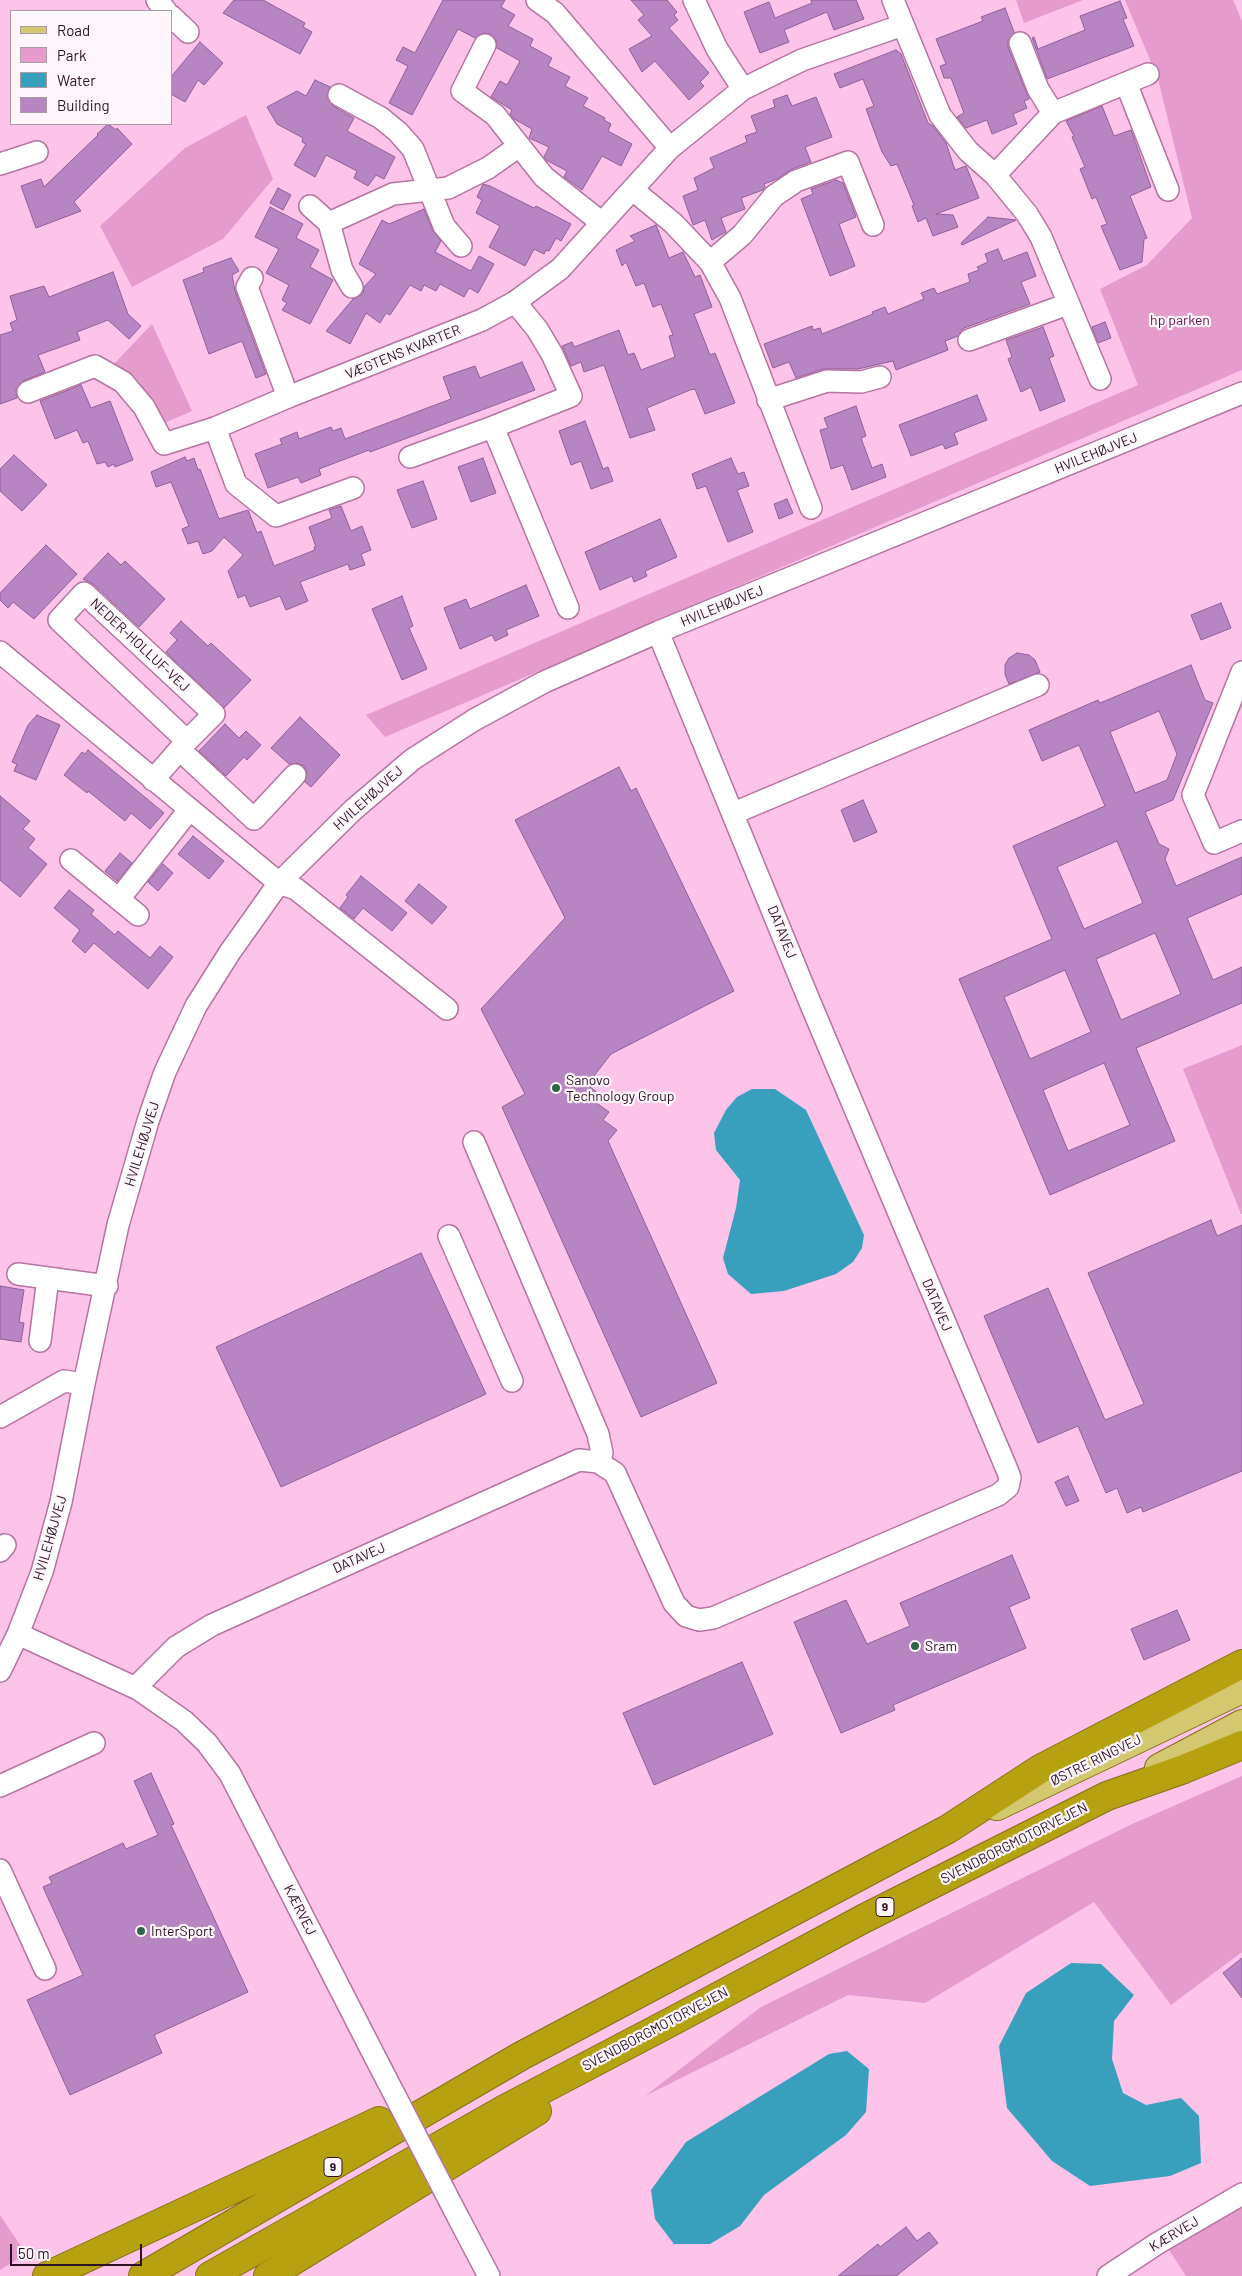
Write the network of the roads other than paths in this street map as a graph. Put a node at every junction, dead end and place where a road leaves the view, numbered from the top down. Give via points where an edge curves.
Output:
1 (157, 0) edge
2 (537, 0) edge
3 (694, 0) edge
4 (893, 0) edge
5 (165, 10) edge
6 (172, 17) edge
7 (902, 25) junction
8 (188, 32) dead end
9 (1020, 44) dead end
10 (486, 45) dead end
11 (1148, 74) dead end
12 (1126, 83) junction
13 (743, 89) junction
14 (339, 95) dead end
15 (1052, 113) junction
16 (519, 146) junction
17 (670, 148) junction
18 (37, 152) dead end
19 (0, 164) edge
20 (995, 175) junction
21 (633, 190) junction
22 (1168, 190) dead end
23 (430, 191) junction
24 (310, 206) dead end
25 (329, 223) junction
26 (602, 223) junction
27 (873, 225) dead end
28 (461, 246) dead end
29 (710, 262) junction
30 (252, 278) dead end
31 (352, 287) dead end
32 (515, 302) junction
33 (1068, 304) junction
34 (969, 340) dead end
35 (880, 377) dead end
36 (1100, 379) dead end
37 (28, 392) dead end
38 (1242, 393) edge
39 (288, 397) junction
40 (768, 400) junction
41 (494, 427) junction
42 (215, 428) junction
43 (410, 457) dead end
44 (353, 488) dead end
45 (811, 508) dead end
46 (568, 608) dead end
47 (658, 632) junction
48 (0, 652) edge
49 (1242, 672) edge
50 (1038, 685) dead end
51 (184, 746) junction
52 (295, 775) dead end
53 (153, 780) junction
54 (189, 810) junction
55 (734, 813) junction
56 (1242, 831) edge
57 (71, 860) dead end
58 (279, 883) junction
59 (119, 899) junction
60 (138, 915) dead end
61 (447, 1009) dead end
62 (476, 1148) dead end
63 (449, 1236) dead end
64 (18, 1274) dead end
65 (48, 1278) junction
66 (107, 1286) junction
67 (40, 1341) dead end
68 (512, 1381) dead end
69 (84, 1384) junction
70 (0, 1417) edge
71 (598, 1462) junction
72 (18, 1634) junction
73 (1242, 1664) edge
74 (0, 1671) edge
75 (138, 1689) junction
76 (1242, 1689) edge
77 (1242, 1724) edge
78 (94, 1743) dead end
79 (1242, 1745) edge
80 (0, 1786) edge
81 (1107, 1796) junction
82 (948, 1829) junction
83 (0, 1870) edge
84 (45, 1969) dead end
85 (667, 2024) junction
86 (521, 2056) junction
87 (263, 2177) junction
88 (1242, 2194) edge
89 (47, 2276) edge
90 (81, 2276) edge
91 (143, 2276) edge
92 (210, 2276) edge
93 (268, 2276) edge
94 (489, 2276) edge
95 (1108, 2276) edge

1 - 5 street
2 - 17 street via 555,13
3 - 13 street via 717,49
4 - 7 street
6 - 8 street
7 - 13 street, VÆGTENS KVARTER via 802,60
7 - 20 street via 940,115 968,151
9 - 15 street via 1038,89
10 - 16 street via 462,91 494,115
11 - 12 street
12 - 15 street
12 - 22 street
13 - 17 street, VÆGTENS KVARTER
14 - 23 street via 381,118 398,132 412,149
15 - 20 street
16 - 23 street via 488,168 448,188
16 - 26 street via 544,177
17 - 21 street, VÆGTENS KVARTER
18 - 19 street
20 - 33 street via 1041,237
21 - 26 street, VÆGTENS KVARTER
21 - 29 street
23 - 25 street via 393,194
23 - 28 street via 444,226
24 - 25 street
25 - 31 street via 342,270
26 - 32 street, VÆGTENS KVARTER via 560,269
27 - 29 street via 848,162 796,181 774,196 742,235
29 - 40 street via 730,298
30 - 39 street via 247,287
32 - 39 street, VÆGTENS KVARTER via 482,320
32 - 41 street via 552,354 571,396
33 - 34 street
33 - 36 street
35 - 40 street via 861,382 827,381
37 - 42 street, VÆGTENS KVARTER via 95,366 123,382 144,407 164,444
38 - 47 street, HVILEHØJVEJ
39 - 42 street, VÆGTENS KVARTER
40 - 45 street
41 - 43 street
41 - 46 street
42 - 44 street via 236,484 276,516
47 - 55 street, DATAVEJ
47 - 58 street, HVILEHØJVEJ via 544,682 474,720 413,759 353,810
48 - 53 street
49 - 56 street via 1193,795 1214,843
50 - 55 street
51 - 51 street, NEDER-HOLLUF-VEJ via 59,620 84,593 214,714
51 - 52 street, NEDER-HOLLUF-VEJ via 254,819
51 - 53 street, NEDER-HOLLUF-VEJ
53 - 54 street
54 - 58 street
54 - 59 street
55 - 71 street, DATAVEJ via 809,1000 1008,1472 1009,1484 998,1495 713,1618 699,1620 686,1616 674,1603 621,1484 615,1473
57 - 59 street
58 - 61 street via 296,889
58 - 66 street, HVILEHØJVEJ via 196,1006 165,1072 118,1225
59 - 60 street
62 - 71 street via 598,1434 602,1453
63 - 68 street
64 - 65 street
65 - 66 street
65 - 67 street
66 - 69 street, HVILEHØJVEJ
69 - 70 street via 64,1381
69 - 72 street, HVILEHØJVEJ via 61,1502 42,1572
71 - 75 street, DATAVEJ via 580,1460 564,1465 212,1625 176,1646
72 - 74 street, HVILEHØJVEJ
72 - 75 street, KÆRVEJ
73 - 82 highway via 1040,1769
75 - 94 street, KÆRVEJ, bridge via 184,1720 207,1743 230,1774
76 - 82 main road, ØSTRE RINGVEJ
77 - 81 main road
78 - 80 street
79 - 81 highway, SVENDBORGMOTORVEJEN via 1184,1770
81 - 85 highway, SVENDBORGMOTORVEJEN / 9 via 863,1919
82 - 86 highway, 9
83 - 84 street
85 - 92 highway, SVENDBORGMOTORVEJEN / 9 via 505,2108
85 - 93 highway via 596,2076
86 - 87 highway
86 - 91 highway, 9
87 - 89 highway
87 - 90 highway
88 - 95 street, KÆRVEJ

